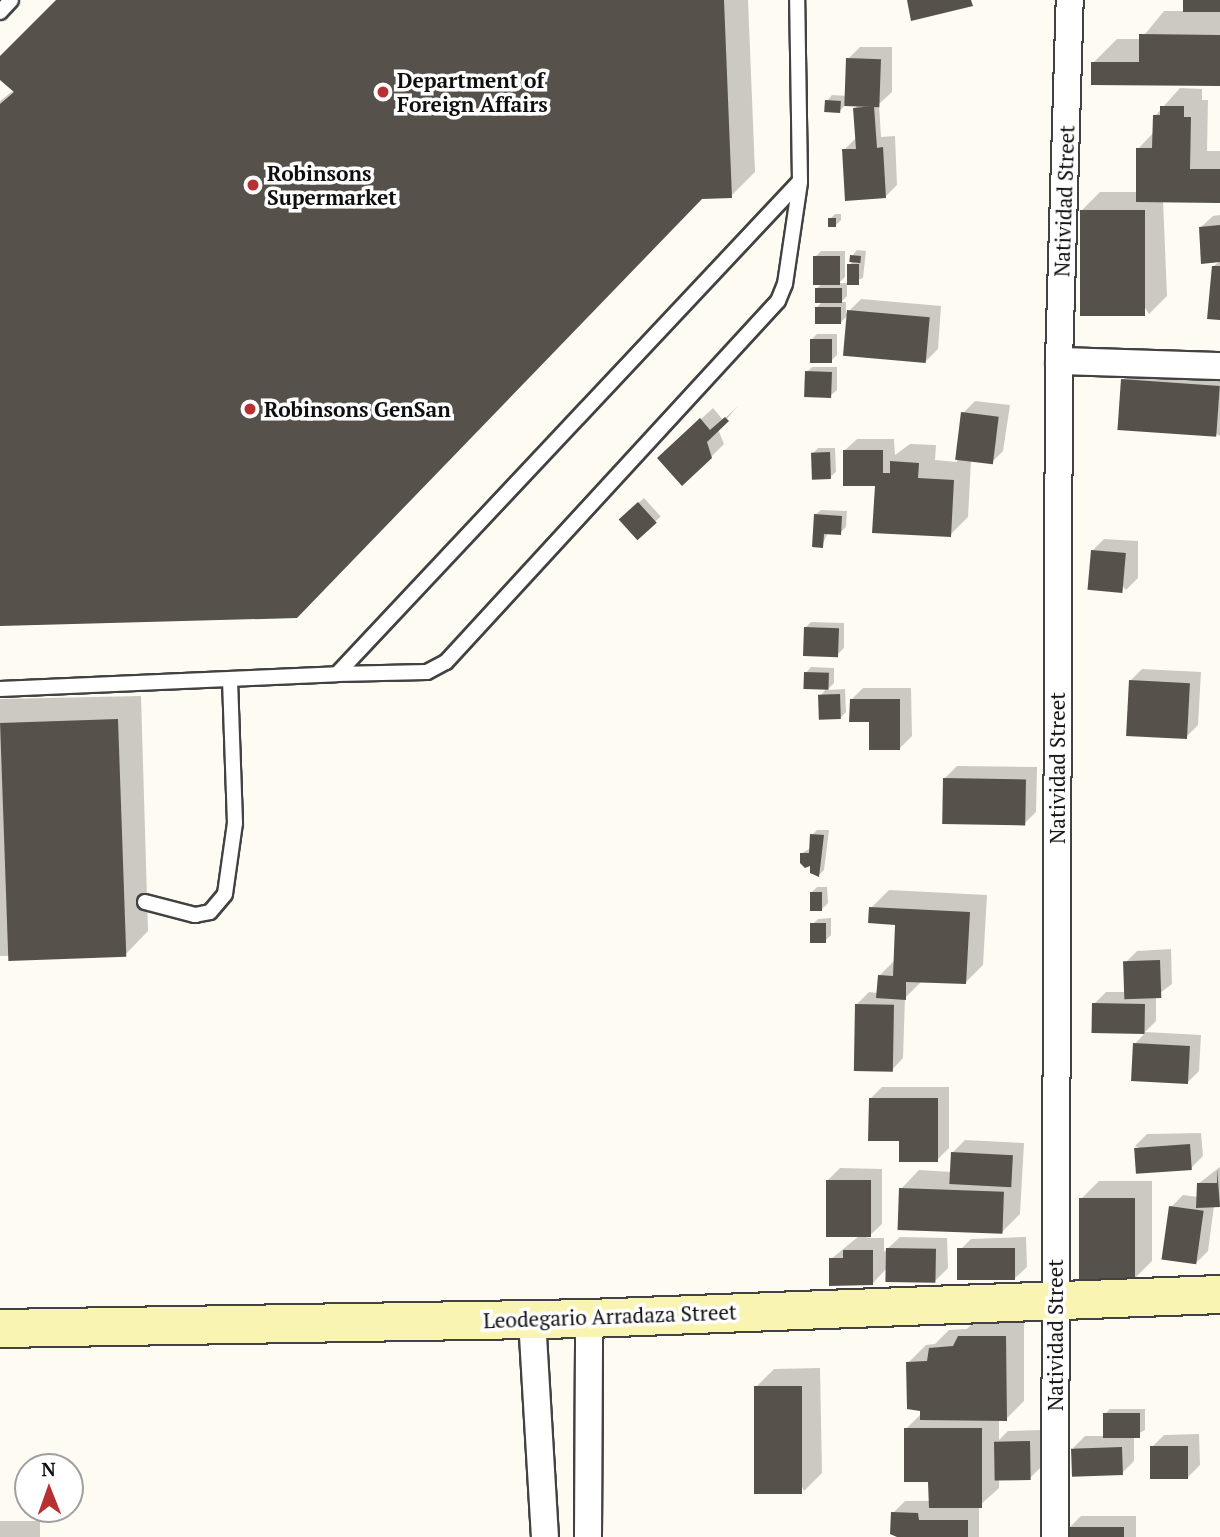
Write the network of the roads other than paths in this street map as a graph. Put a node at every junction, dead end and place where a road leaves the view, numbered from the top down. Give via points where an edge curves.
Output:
1 (11, 0) edge
2 (797, 0) edge
3 (1070, 0) edge
4 (0, 12) edge
5 (800, 181) junction
6 (1059, 361) junction
7 (1220, 366) edge
8 (337, 674) junction
9 (230, 679) junction
10 (0, 690) edge
11 (145, 902) dead end
12 (1220, 1294) edge
13 (1055, 1302) junction
14 (589, 1318) junction
15 (532, 1319) junction
16 (0, 1328) edge
17 (545, 1537) edge
18 (588, 1537) edge
19 (1055, 1537) edge

1 - 4 lane
2 - 5 lane
3 - 6 street, Natividad Street
5 - 8 lane
5 - 8 lane via 778,301 446,662 427,672
6 - 7 street
6 - 13 street, Natividad Street
8 - 9 lane
9 - 10 lane
9 - 11 lane via 235,823 225,894 210,912 195,915
12 - 13 street, Leodegario Arradaza Street
13 - 14 street, Leodegario Arradaza Street
13 - 19 street, Natividad Street
14 - 15 street, Leodegario Arradaza Street
14 - 18 street
15 - 16 street, Leodegario Arradaza Street
15 - 17 street

